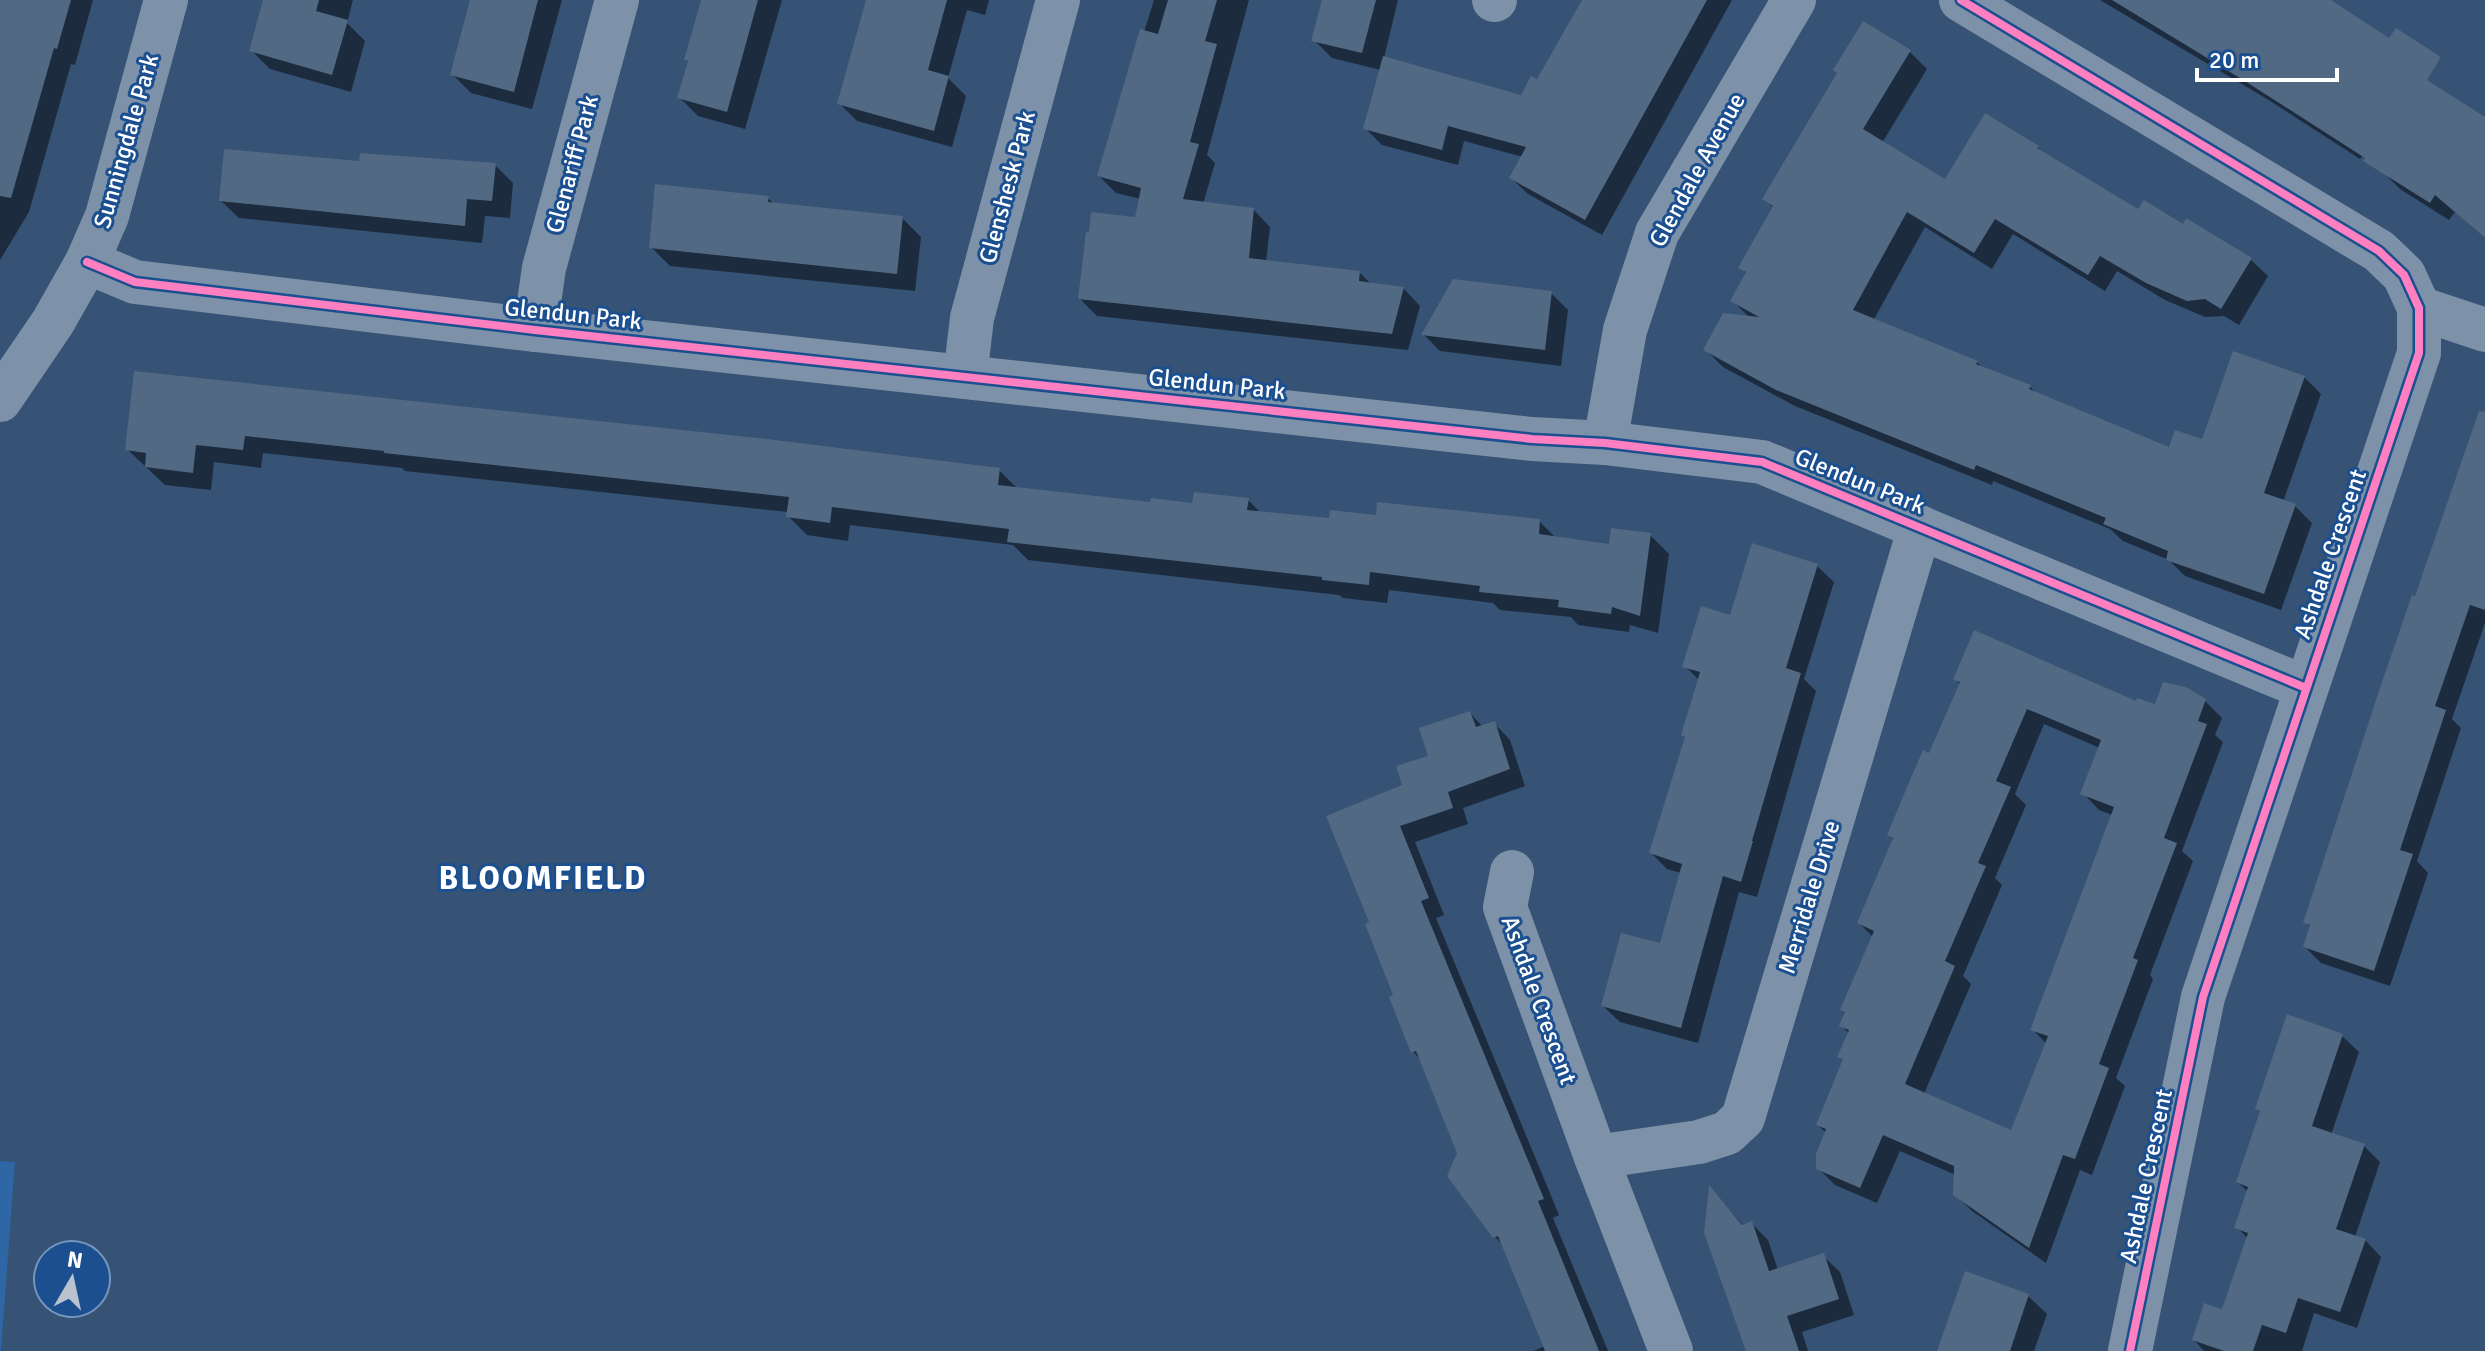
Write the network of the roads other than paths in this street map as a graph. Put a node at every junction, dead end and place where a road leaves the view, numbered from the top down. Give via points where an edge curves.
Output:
1 (166, 0) edge
2 (617, 0) edge
3 (1058, 0) edge
4 (1794, 0) edge
5 (1961, 0) edge
6 (87, 262) junction
7 (2419, 308) junction
8 (535, 330) junction
9 (2485, 330) edge
10 (965, 377) junction
11 (0, 400) edge
12 (1605, 443) junction
13 (1920, 527) junction
14 (2306, 688) junction
15 (1512, 872) dead end
16 (1596, 1157) junction
17 (1671, 1351) edge
18 (2130, 1351) edge

1 - 6 street, Sunningdale Park via 107,216
2 - 8 street, Glenariff Park via 544,268
3 - 10 street, Glenshesk Park via 972,318
4 - 12 street, Glendale Avenue via 1657,233 1625,330
5 - 7 street, Ashdale Crescent via 2379,251 2404,275
6 - 8 street, Glendun Park via 135,282
6 - 11 street, Sunningdale Park
7 - 9 street
7 - 14 street, Ashdale Crescent via 2419,353
8 - 10 street, Glendun Park
10 - 12 street, Glendun Park
12 - 13 street, Glendun Park via 1762,462
13 - 14 street, Glendun Park
13 - 16 street, Merridale Drive via 1743,1118 1727,1133 1699,1142
14 - 18 street, Ashdale Crescent via 2203,997
15 - 16 street, Ashdale Crescent via 1505,907
16 - 17 street, Ashdale Crescent

